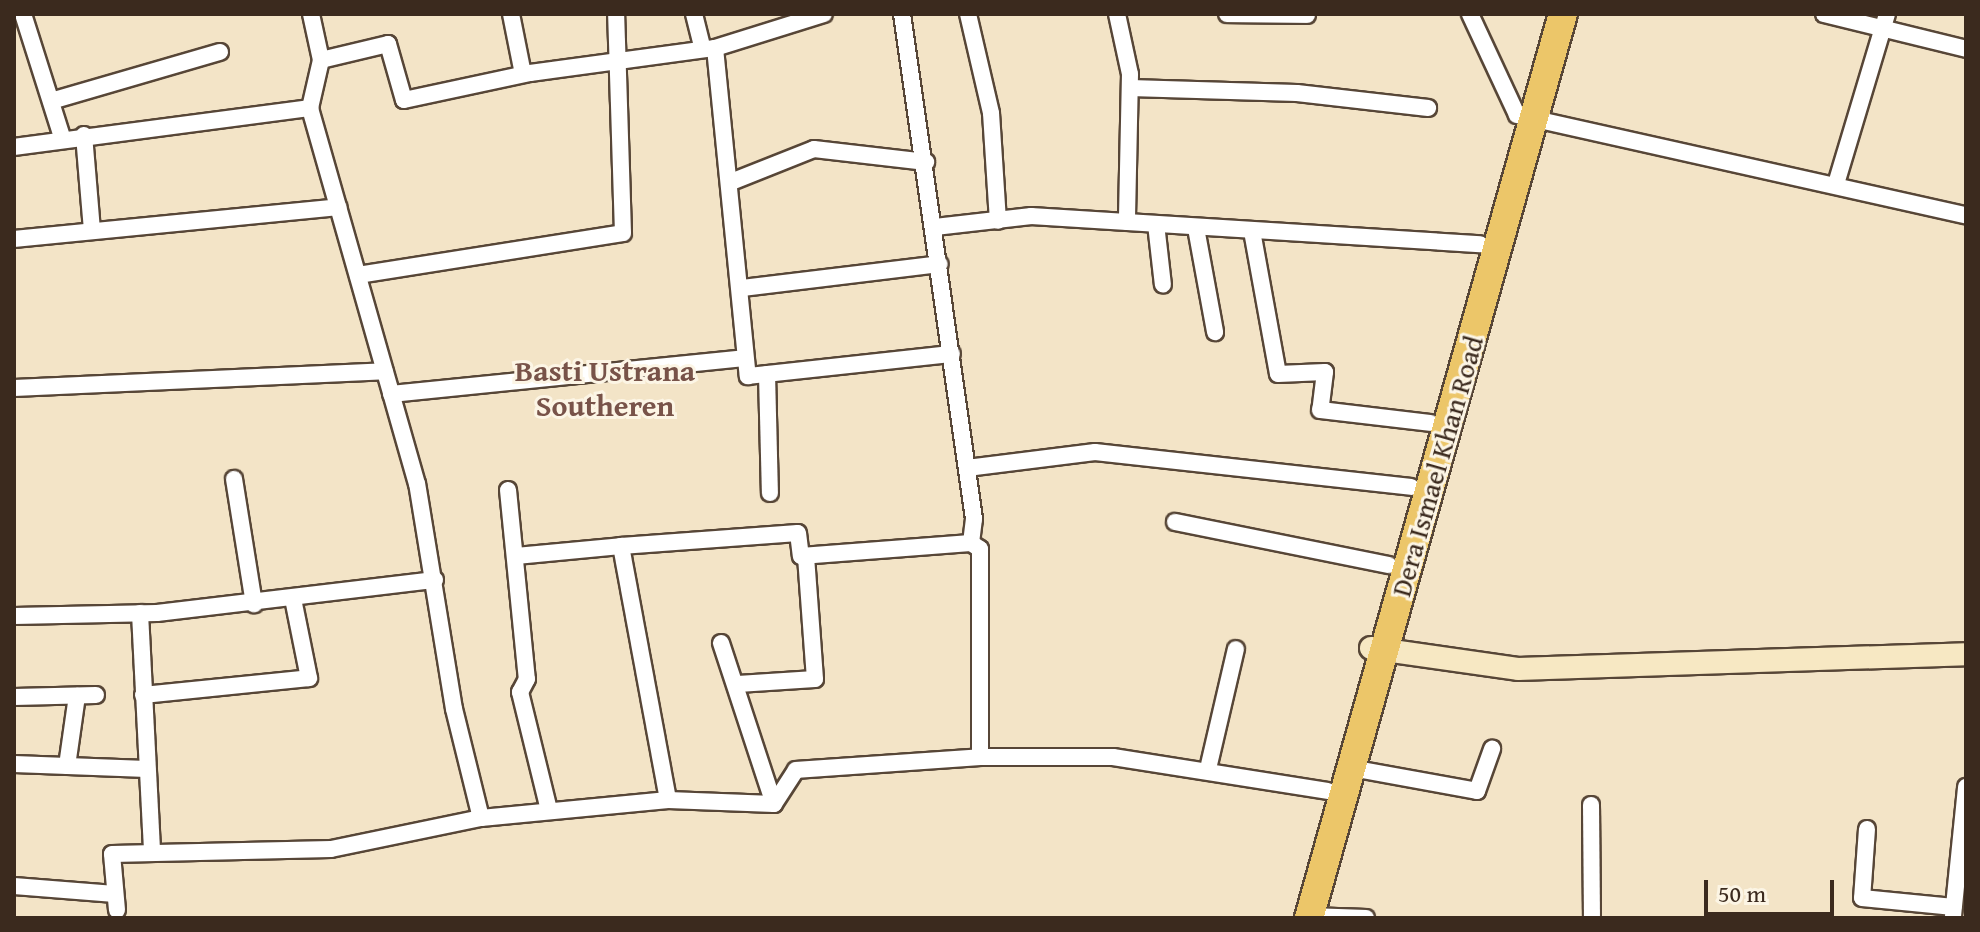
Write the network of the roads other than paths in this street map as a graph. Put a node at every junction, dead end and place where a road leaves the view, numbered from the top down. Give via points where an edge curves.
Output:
1 (23, 14) edge
2 (311, 14) edge
3 (511, 14) edge
4 (616, 14) edge
5 (694, 14) edge
6 (824, 14) edge
7 (902, 14) edge
8 (968, 14) edge
9 (1117, 14) edge
10 (1227, 14) edge
11 (1470, 14) edge
12 (1546, 14) edge
13 (1563, 14) edge
14 (1824, 14) edge
15 (1307, 15) edge
16 (1885, 21) edge
17 (709, 48) junction
18 (1966, 49) edge
19 (220, 52) dead end
20 (620, 59) junction
21 (321, 60) junction
22 (523, 74) junction
23 (1130, 88) junction
24 (51, 101) junction
25 (310, 108) junction
26 (1428, 108) dead end
27 (1526, 117) junction
28 (84, 135) junction
29 (62, 137) junction
30 (14, 147) edge
31 (926, 162) junction
32 (731, 182) junction
33 (1836, 184) junction
34 (338, 207) junction
35 (1966, 215) edge
36 (998, 221) junction
37 (1127, 222) junction
38 (1156, 224) junction
39 (935, 227) junction
40 (1196, 228) junction
41 (92, 230) junction
42 (1252, 231) junction
43 (14, 239) edge
44 (1480, 244) junction
45 (940, 264) junction
46 (358, 275) junction
47 (1163, 285) dead end
48 (742, 288) junction
49 (1215, 332) dead end
50 (952, 354) junction
51 (744, 358) junction
52 (385, 371) junction
53 (767, 374) junction
54 (14, 388) edge
55 (391, 394) junction
56 (1430, 423) junction
57 (967, 468) junction
58 (234, 479) dead end
59 (1411, 487) junction
60 (508, 490) dead end
61 (770, 493) dead end
62 (1175, 522) dead end
63 (971, 543) junction
64 (621, 546) junction
65 (516, 556) junction
66 (806, 556) junction
67 (1389, 565) junction
68 (435, 580) junction
69 (293, 599) junction
70 (254, 604) junction
71 (140, 613) junction
72 (14, 616) edge
73 (721, 643) dead end
74 (1236, 649) dead end
75 (1379, 650) junction
76 (1966, 654) edge
77 (738, 684) junction
78 (96, 695) dead end
79 (143, 695) junction
80 (77, 696) junction
81 (14, 697) edge
82 (1492, 749) dead end
83 (980, 757) junction
84 (14, 764) edge
85 (67, 766) junction
86 (1351, 768) junction
87 (147, 769) junction
88 (1208, 769) junction
89 (1966, 787) edge
90 (1327, 791) junction
91 (668, 800) junction
92 (774, 804) junction
93 (1591, 805) dead end
94 (549, 810) junction
95 (481, 818) junction
96 (1867, 829) dead end
97 (152, 851) junction
98 (14, 886) edge
99 (1881, 900) junction
100 (1953, 913) edge
101 (1303, 917) edge
102 (1366, 918) edge
103 (1592, 918) edge
104 (1887, 918) edge

1 - 24 street
2 - 21 street
3 - 22 street
4 - 20 street
5 - 17 street
6 - 17 street
7 - 31 street
8 - 36 street via 991,113
9 - 23 street
10 - 15 street
11 - 27 street
12 - 27 highway, Dera Ismael Khan Road
13 - 27 highway, Dera Ismael Khan Road
14 - 16 street
16 - 18 street
16 - 33 street
17 - 20 street
17 - 32 street
19 - 24 street
20 - 22 street
20 - 46 street via 623,233
21 - 22 street via 388,44 404,100
21 - 25 street
23 - 26 street via 1297,93
23 - 37 street
24 - 29 street
25 - 28 street
25 - 34 street
27 - 33 street
27 - 44 highway, Dera Ismael Khan Road
27 - 75 highway, Dera Ismael Khan Road
28 - 29 street
28 - 41 street
29 - 30 street
31 - 32 street via 814,149
31 - 39 street
32 - 48 street
33 - 35 street
34 - 41 street
34 - 46 street
36 - 37 street
36 - 39 street
37 - 38 street
38 - 40 street
38 - 47 street
39 - 45 street
40 - 42 street
40 - 49 street
41 - 43 street
42 - 44 street
42 - 56 street via 1278,374 1325,372 1320,410
44 - 56 highway, Dera Ismael Khan Road
45 - 48 street
45 - 50 street
46 - 52 street
48 - 51 street
50 - 53 street
50 - 57 street
51 - 53 street via 748,376
51 - 55 street
52 - 54 street
52 - 55 street
53 - 61 street
55 - 68 street
56 - 59 highway, Dera Ismael Khan Road
57 - 59 street via 1095,452
57 - 63 street
58 - 70 street
59 - 67 highway, Dera Ismael Khan Road
60 - 65 street
62 - 67 street
63 - 66 street
63 - 83 street via 980,549 984,619 976,670
64 - 65 street
64 - 66 street via 798,533
64 - 91 street
65 - 94 street via 527,679 520,692
66 - 77 street via 815,679
67 - 75 highway, Dera Ismael Khan Road
68 - 69 street
68 - 95 street via 454,709
69 - 70 street
69 - 79 street via 309,678
70 - 71 street
71 - 72 street
71 - 79 street
73 - 77 street
74 - 88 street
75 - 76 street via 1518,669
75 - 86 highway, Dera Ismael Khan Road
75 - 90 highway, Dera Ismael Khan Road
77 - 92 street
78 - 80 street
79 - 87 street
80 - 81 street
80 - 85 street
82 - 86 street via 1477,791
83 - 88 street via 1113,757
83 - 92 street via 796,770
84 - 85 street
85 - 87 street
86 - 101 highway, Dera Ismael Khan Road
87 - 97 street
88 - 90 street
89 - 100 street
90 - 101 highway, Dera Ismael Khan Road
91 - 92 street
91 - 94 street
93 - 103 street
94 - 95 street
95 - 97 street via 331,849
96 - 99 street via 1862,898
97 - 98 street via 112,854 116,902
99 - 100 street
99 - 104 street
101 - 102 street

